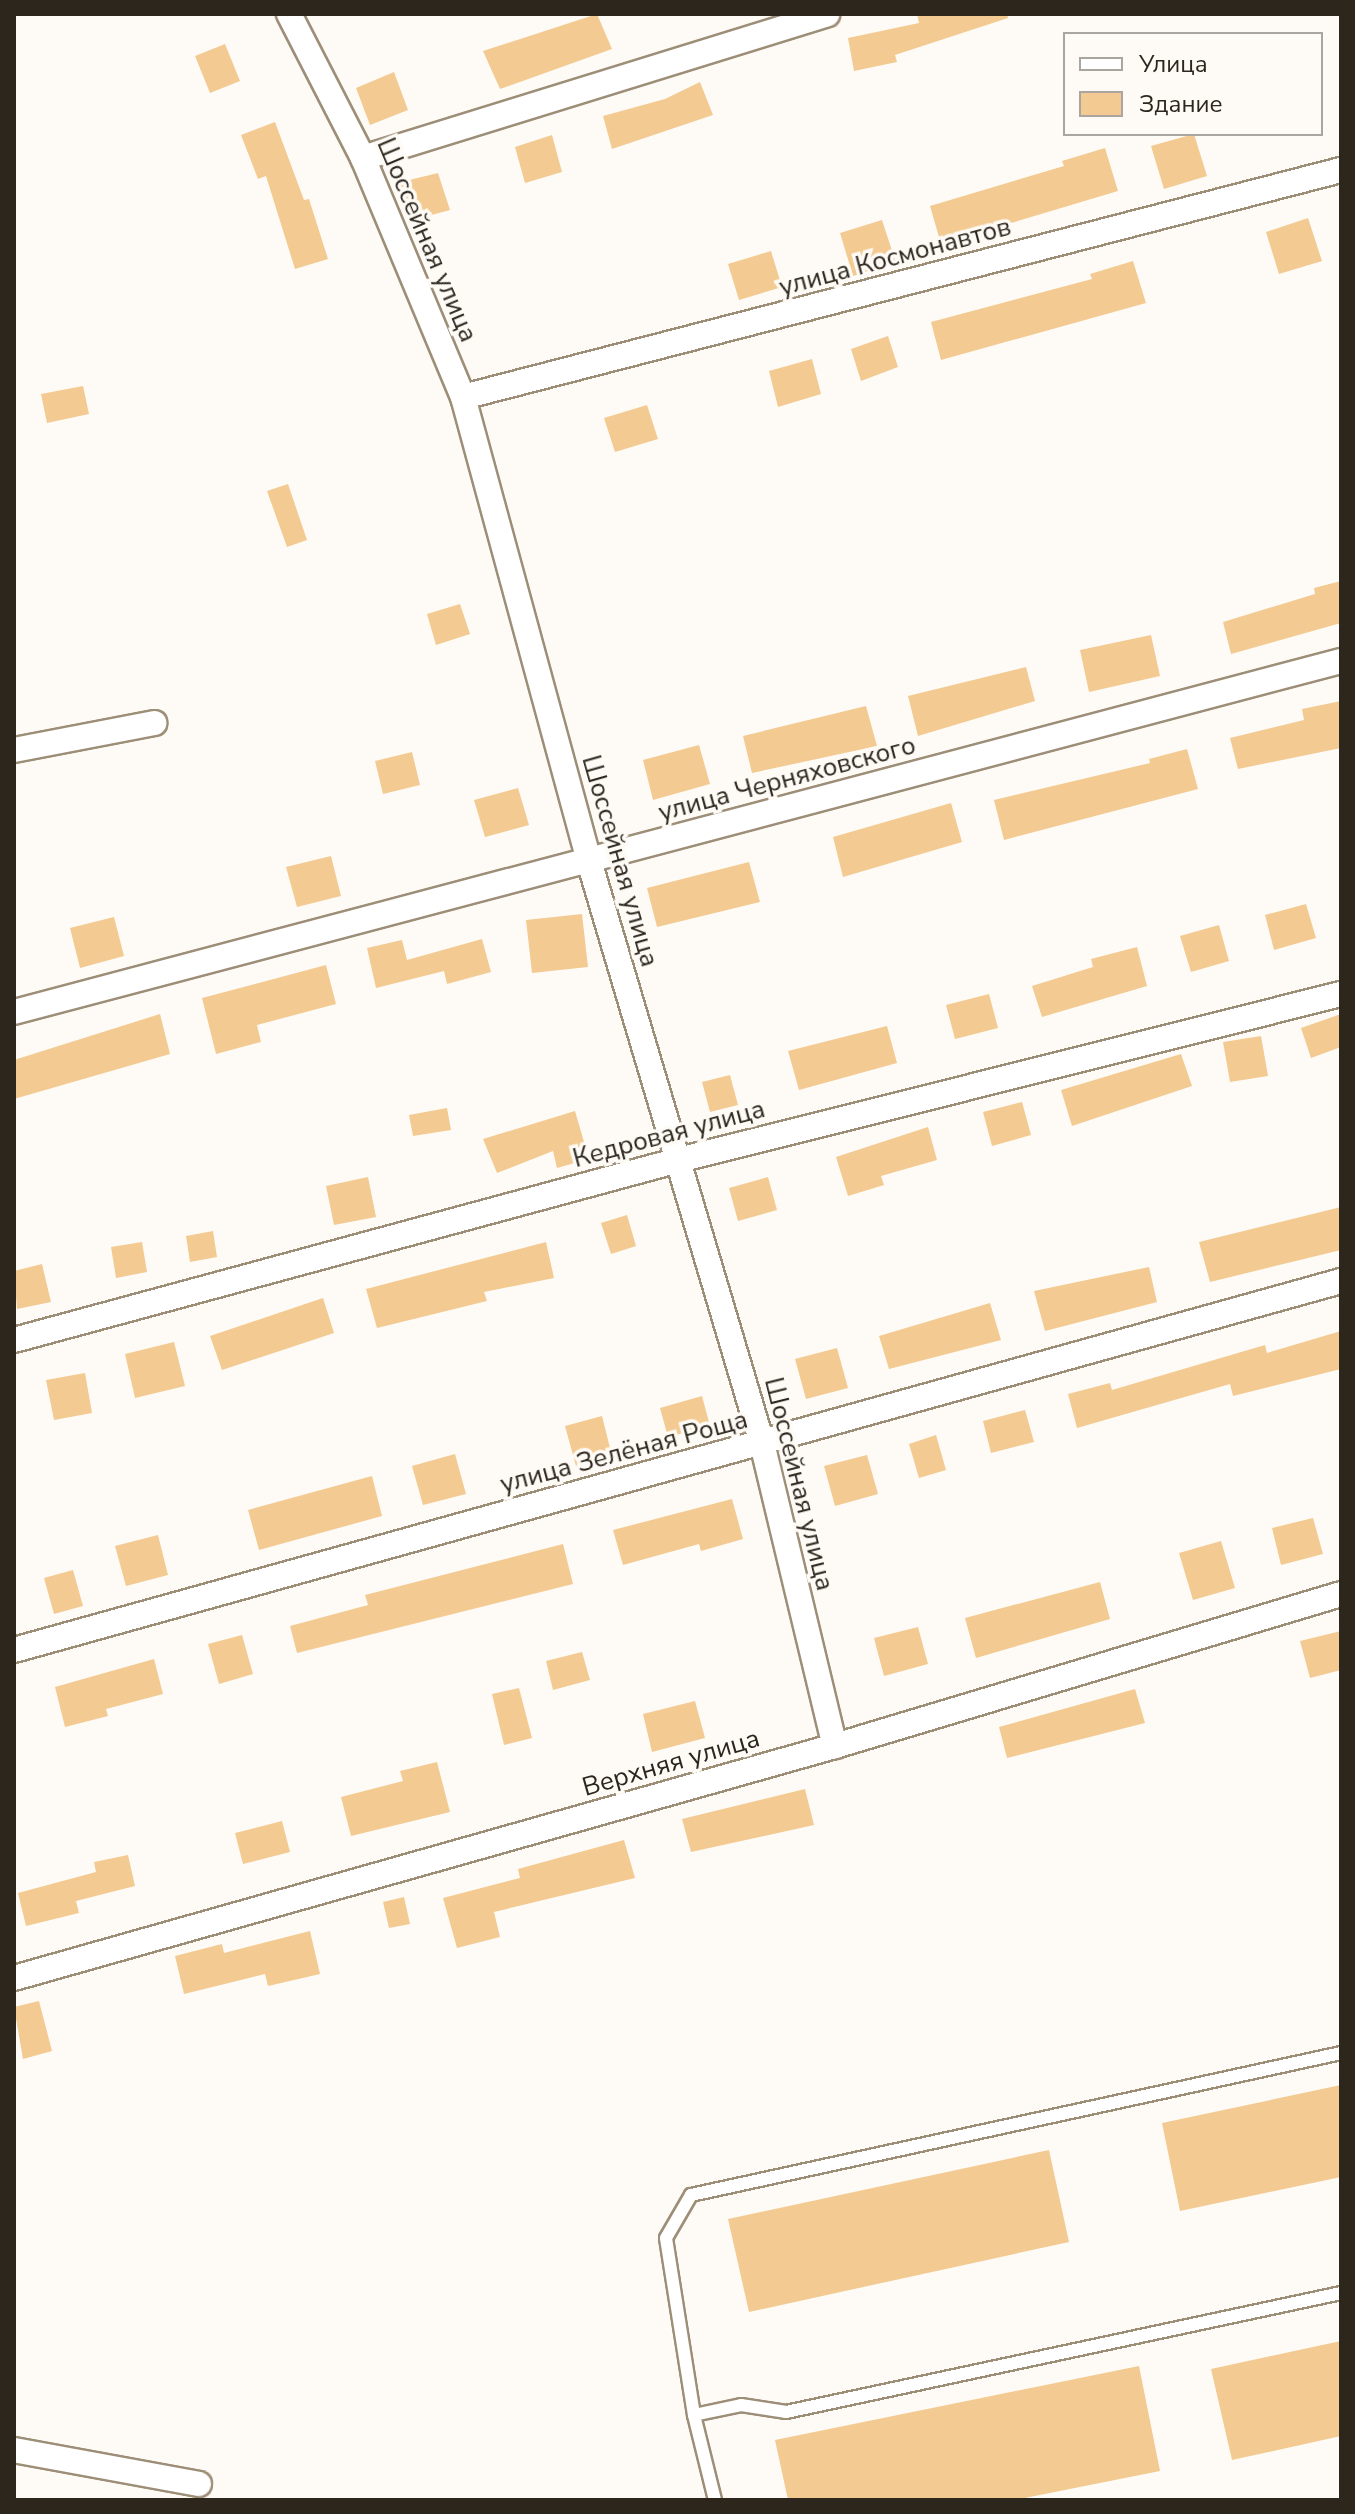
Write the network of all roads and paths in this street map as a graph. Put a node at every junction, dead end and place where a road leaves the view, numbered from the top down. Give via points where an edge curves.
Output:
1 (289, 14) edge
2 (827, 14) edge
3 (363, 158) junction
4 (1341, 170) edge
5 (463, 397) junction
6 (1341, 661) edge
7 (154, 723) dead end
8 (14, 750) edge
9 (589, 861) junction
10 (1341, 994) edge
11 (14, 1012) edge
12 (679, 1160) junction
13 (1341, 1281) edge
14 (14, 1340) edge
15 (762, 1443) junction
16 (1341, 1594) edge
17 (14, 1650) edge
18 (835, 1746) junction
19 (14, 1978) edge
20 (1341, 2053) edge
21 (1341, 2293) edge
22 (694, 2415) junction
23 (14, 2450) edge
24 (199, 2484) dead end
25 (715, 2500) edge

1 - 3 street, Шоссейная улица
2 - 3 street
3 - 5 street, Шоссейная улица
4 - 5 street, улица Космонавтов
5 - 9 street, Шоссейная улица
6 - 9 street, улица Черняховского
7 - 8 street
9 - 11 street, улица Черняховского
9 - 12 street, Шоссейная улица
10 - 12 street, Кедровая улица
12 - 14 street, Кедровая улица
12 - 15 street, Шоссейная улица
13 - 15 street, улица Зелёная Роща
15 - 17 street, улица Зелёная Роща
15 - 18 street, Шоссейная улица
16 - 18 street, Верхняя улица
18 - 19 street, Верхняя улица
20 - 22 lane via 691,2195 666,2238
21 - 22 lane via 786,2412 741,2405
22 - 25 lane
23 - 24 street

